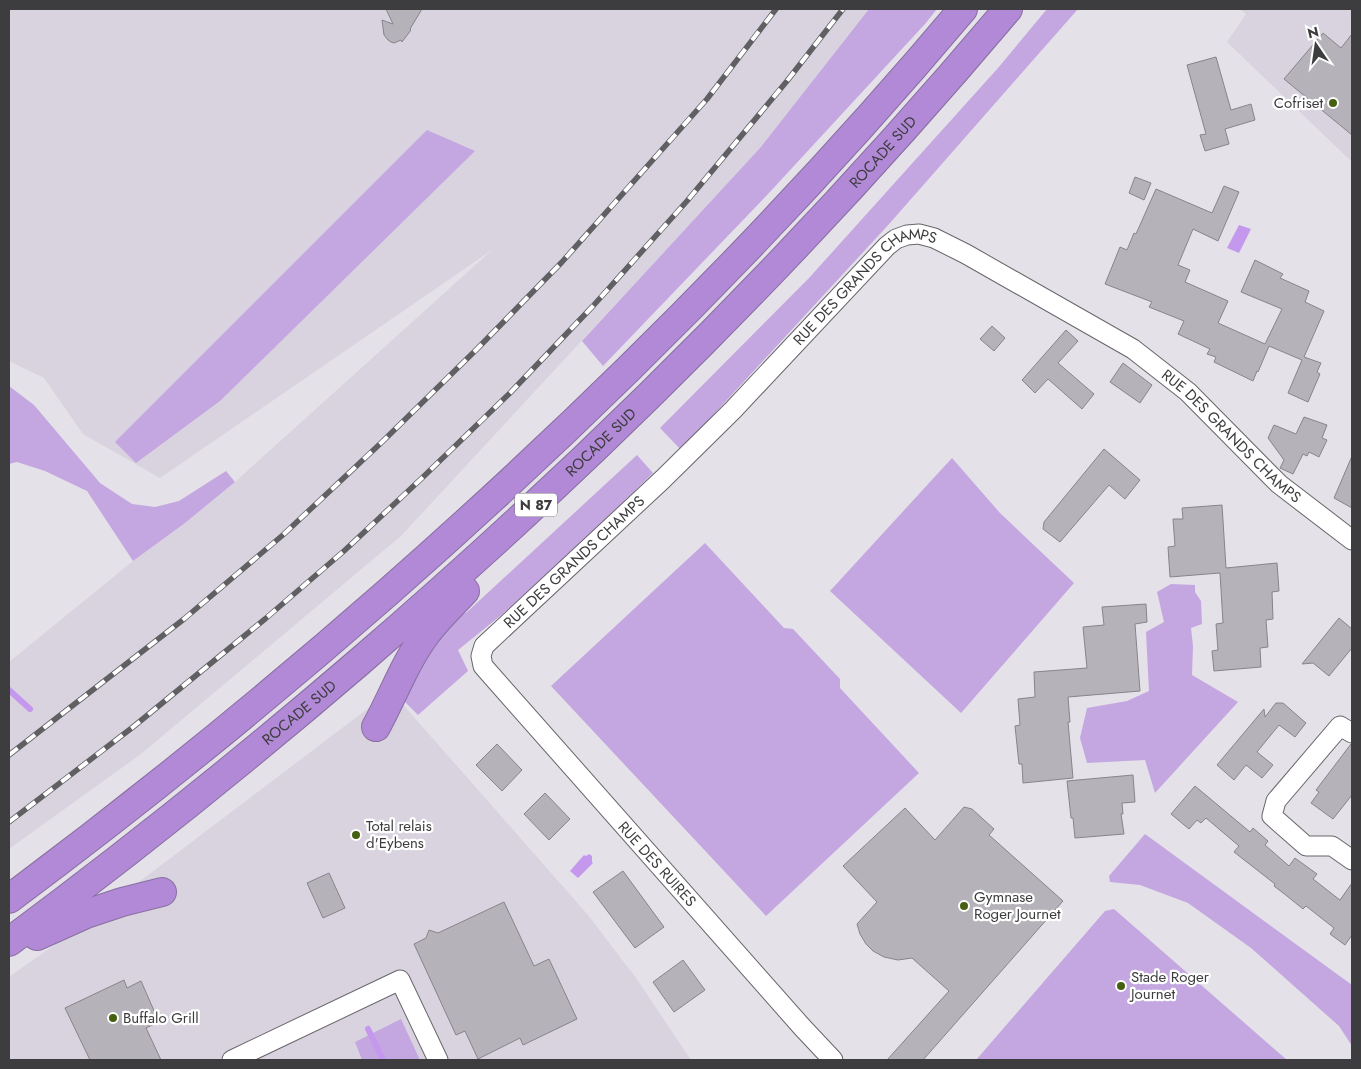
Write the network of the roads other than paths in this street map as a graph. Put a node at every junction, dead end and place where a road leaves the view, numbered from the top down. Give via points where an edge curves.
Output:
1 (963, 9) edge
2 (1008, 9) edge
3 (653, 393) junction
4 (1352, 540) edge
5 (483, 666) joint
6 (376, 727) dead end
7 (1352, 733) edge
8 (1352, 860) edge
9 (162, 892) dead end
10 (9, 899) edge
11 (9, 942) edge
12 (9, 949) edge
13 (232, 1060) edge
14 (438, 1060) edge
15 (833, 1060) edge

1 - 10 highway, N 87 via 863,124 746,250 548,448 267,696
2 - 3 highway, ROCADE SUD / N 87 via 834,206
3 - 6 highway, N 87 via 426,634 408,661
3 - 11 highway, ROCADE SUD / N 87 via 444,589 290,722
4 - 5 street, RUE DES GRANDS CHAMPS via 1279,484 1188,392 1133,349 966,254 934,238 907,235 887,246 733,410 484,646
5 - 15 street, RUE DES RUIRES
7 - 8 street via 1340,726 1276,801 1272,816 1306,846 1332,846
9 - 12 highway via 86,914
13 - 14 street via 400,980

